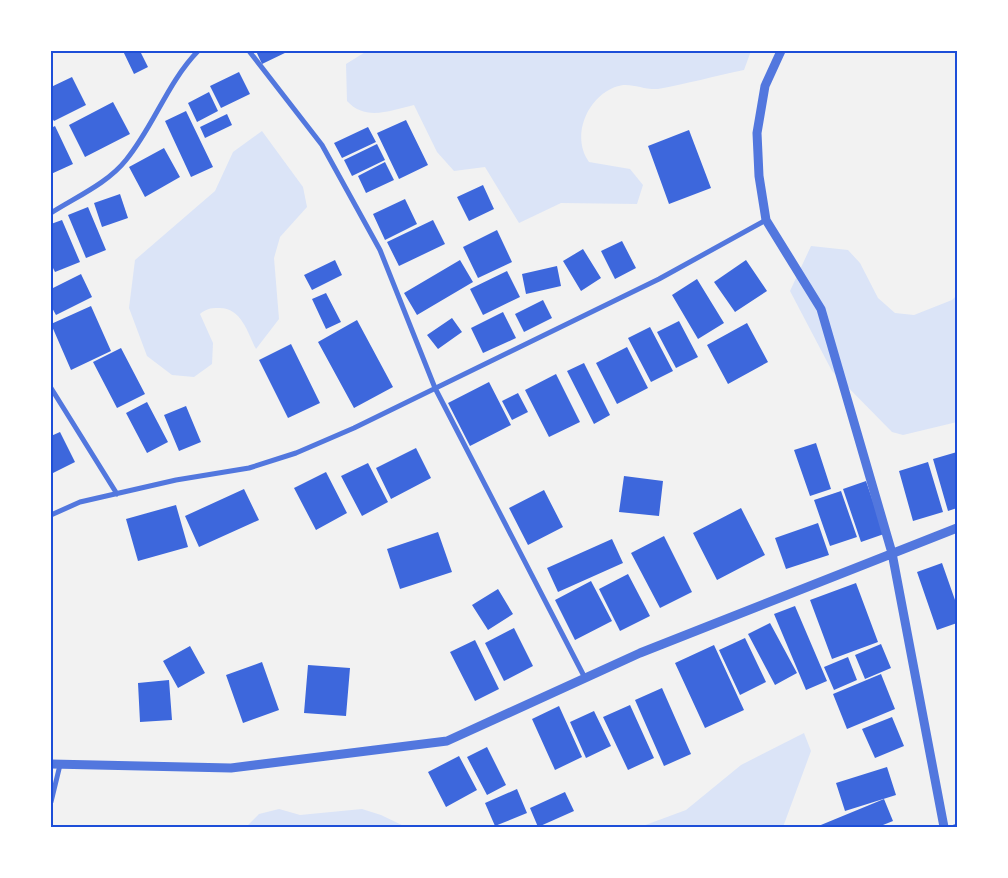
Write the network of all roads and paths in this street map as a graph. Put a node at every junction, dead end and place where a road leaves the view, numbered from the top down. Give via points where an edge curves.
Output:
1 (198, 51) edge
2 (249, 51) edge
3 (781, 51) edge
4 (51, 213) edge
5 (766, 220) junction
6 (51, 388) edge
7 (435, 388) junction
8 (117, 494) junction
9 (51, 515) edge
10 (957, 528) edge
11 (892, 553) junction
12 (585, 678) junction
13 (56, 764) edge
14 (51, 802) edge
15 (944, 827) edge

1 - 4 street via 176,78 126,161 109,176
2 - 7 street via 322,145 380,250
3 - 5 street via 765,86 757,133
5 - 7 street via 659,279
5 - 11 street via 821,309
6 - 8 street
7 - 8 street via 296,453 249,468
7 - 12 street
8 - 9 street via 80,502
10 - 11 street
11 - 12 street
11 - 15 street
12 - 13 street via 447,741 231,768
13 - 14 street

